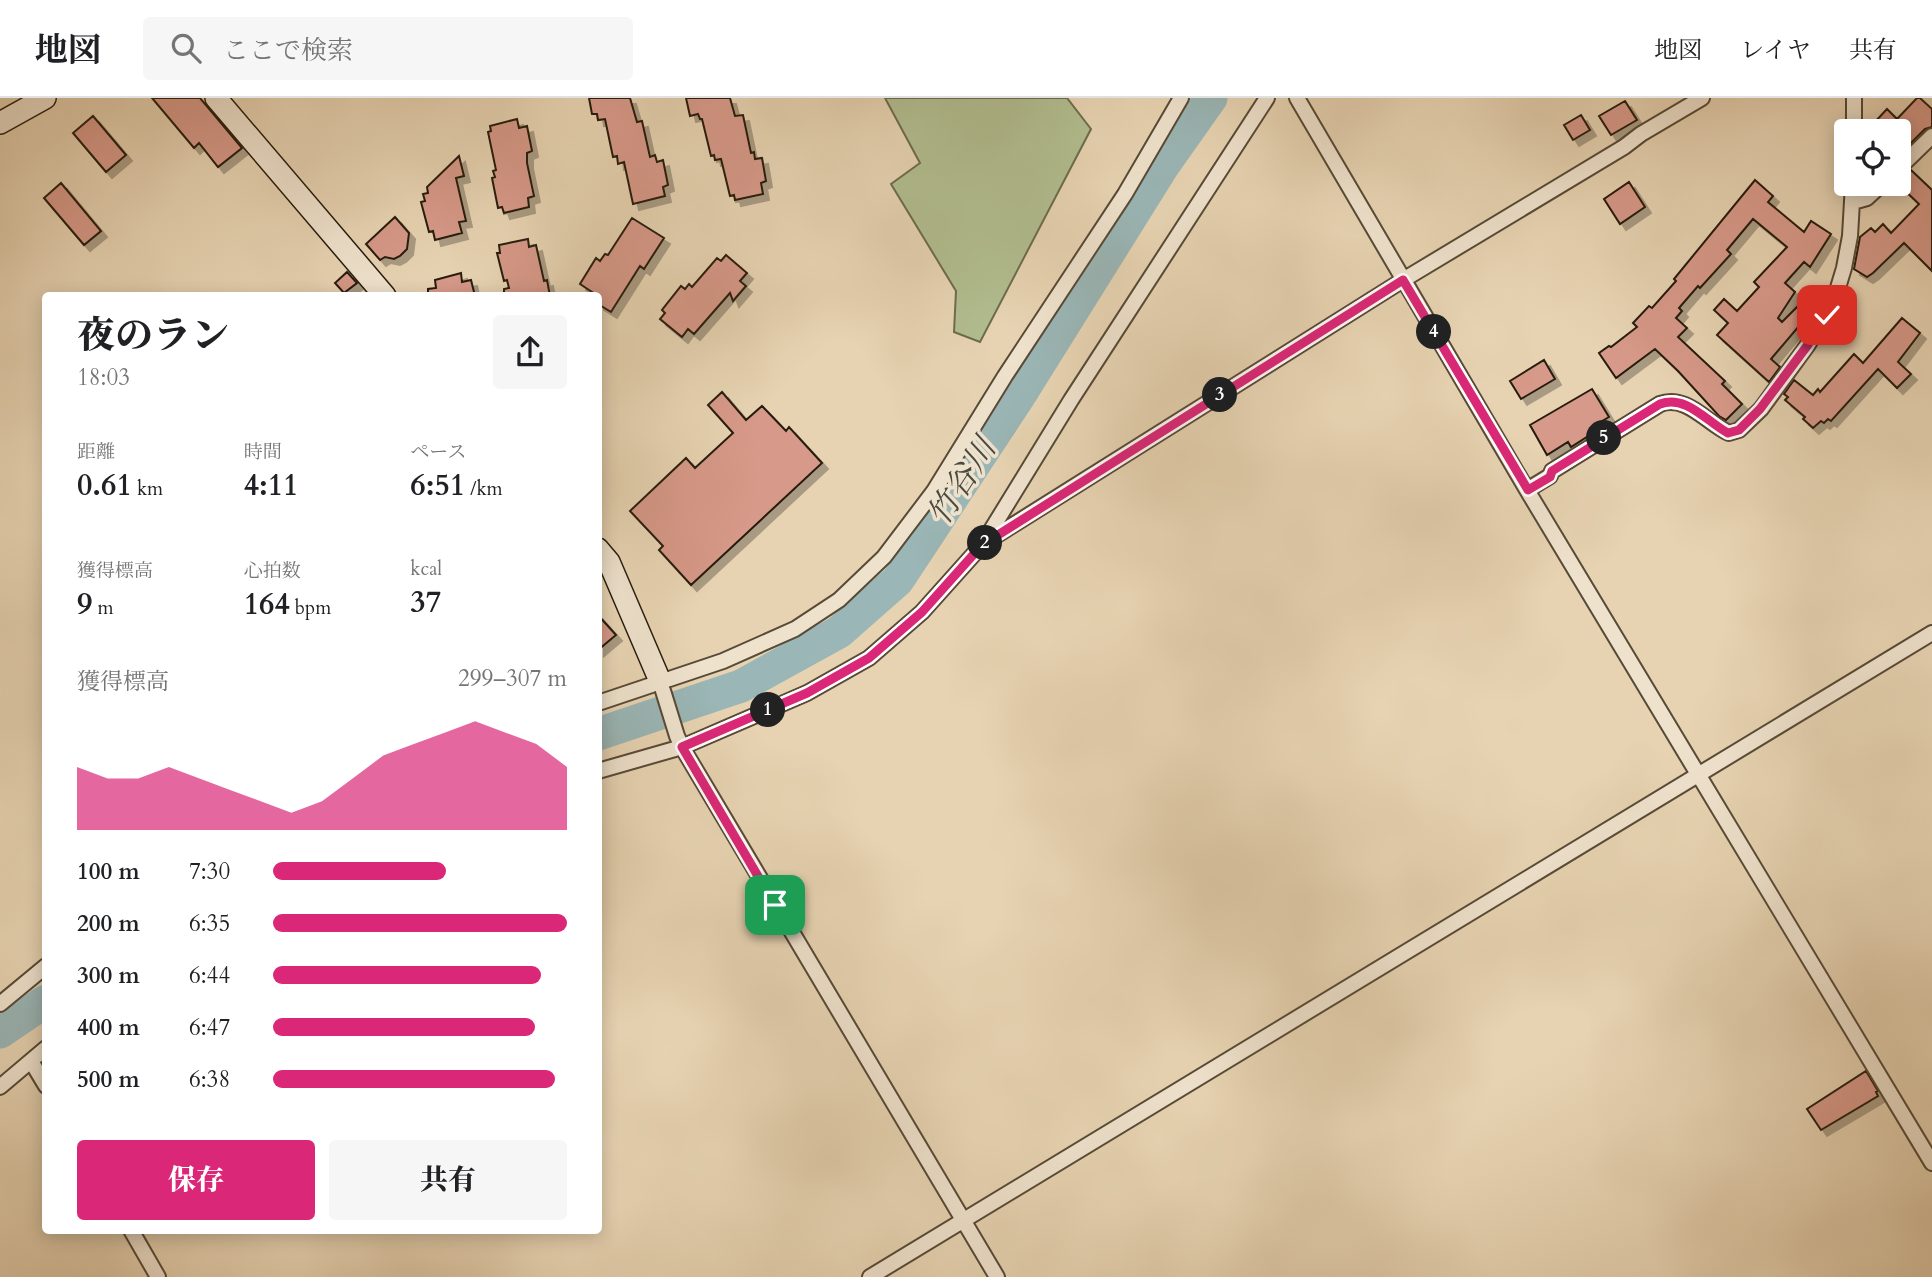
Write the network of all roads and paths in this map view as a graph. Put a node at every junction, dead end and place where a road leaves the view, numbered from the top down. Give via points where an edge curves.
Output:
1 (45, 98) edge
2 (216, 98) edge
3 (1181, 98) edge
4 (1267, 98) edge
5 (1297, 98) edge
6 (1702, 98) edge
7 (1854, 98) edge
8 (1854, 119) edge
9 (0, 123) edge
10 (1932, 136) edge
11 (1911, 156) edge
12 (1853, 196) edge
13 (1869, 196) edge
14 (1853, 202) junction
15 (1403, 280) junction
16 (382, 292) edge
17 (1528, 490) junction
18 (982, 545) junction
19 (602, 554) edge
20 (1932, 633) edge
21 (662, 686) junction
22 (602, 702) edge
23 (679, 741) junction
24 (602, 770) edge
25 (1698, 774) junction
26 (42, 969) edge
27 (0, 1004) edge
28 (42, 1051) edge
29 (31, 1061) junction
30 (42, 1079) edge
31 (0, 1087) edge
32 (1932, 1163) edge
33 (963, 1221) junction
34 (133, 1234) edge
35 (158, 1277) edge
36 (870, 1277) edge
37 (997, 1277) edge

1 - 9 street
2 - 16 street
3 - 21 street via 1125,194 934,491 884,557 839,600 795,629
4 - 18 street
5 - 15 street
6 - 15 street
7 - 8 street
10 - 11 street
12 - 14 street
13 - 14 street
14 - 17 street via 1844,268 1834,301 1807,346 1739,430 1728,433 1684,403 1669,400
15 - 17 street
15 - 18 street
17 - 25 street
18 - 23 street via 922,612 869,658 807,693
19 - 21 street
20 - 25 street
21 - 22 street
21 - 23 street
23 - 24 street
23 - 33 street
25 - 32 street
25 - 33 street
26 - 27 street
28 - 29 street
29 - 30 street
29 - 31 street
33 - 36 street
33 - 37 street
34 - 35 street

